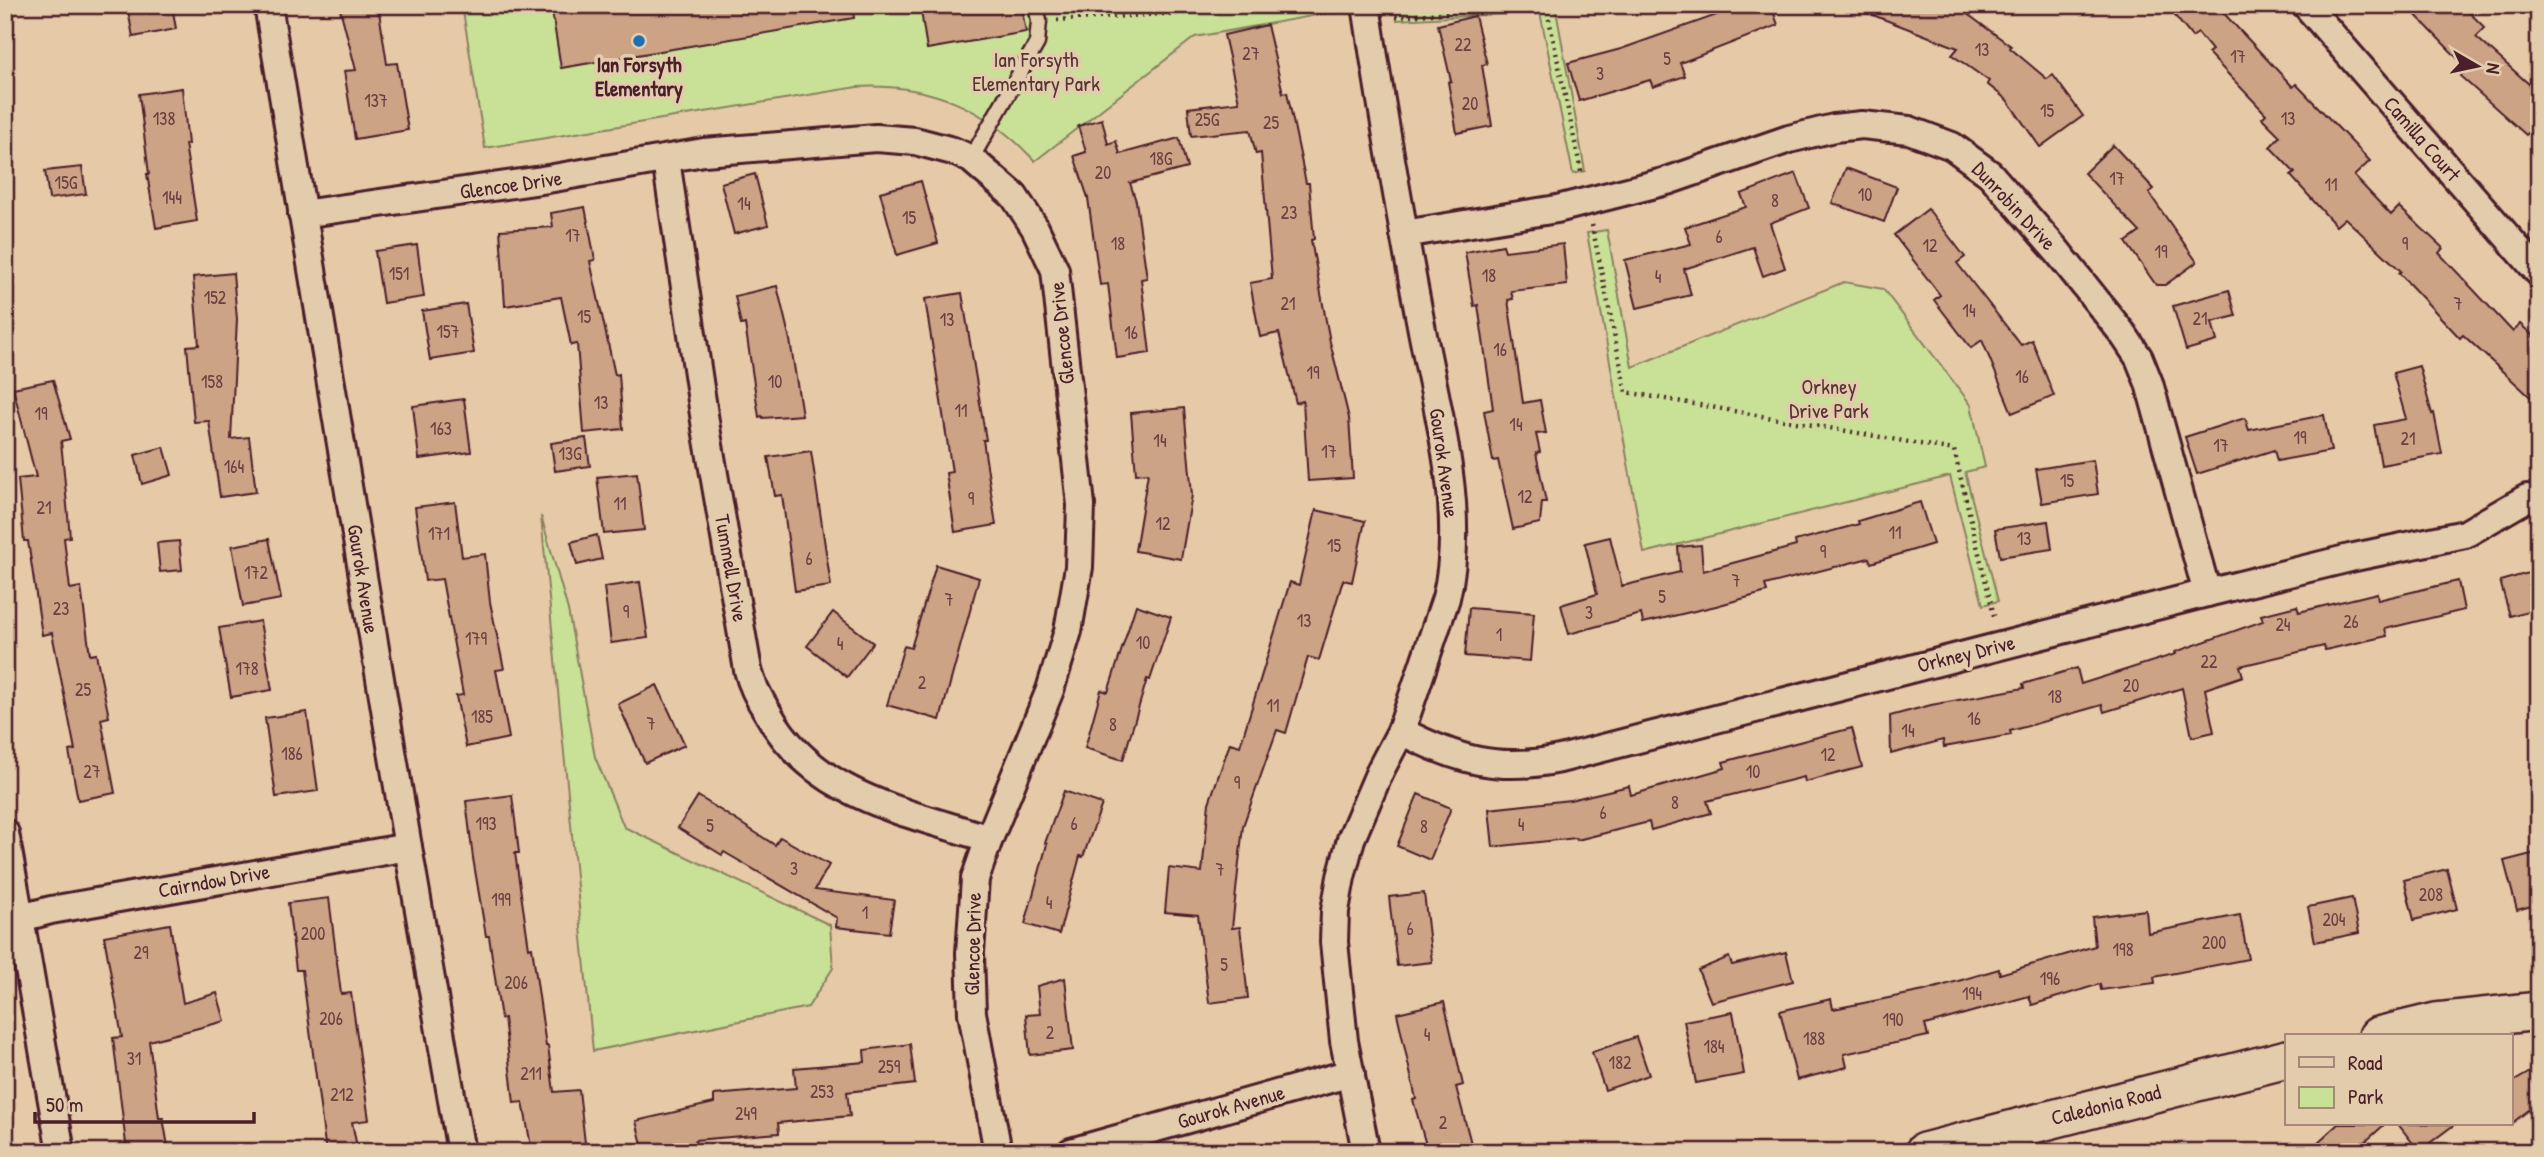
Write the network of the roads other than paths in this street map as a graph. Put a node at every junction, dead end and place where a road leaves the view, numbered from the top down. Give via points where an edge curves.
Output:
1 (268, 5) edge
2 (1036, 5) edge
3 (2306, 5) edge
4 (1367, 12) edge
5 (971, 159) junction
6 (666, 160) junction
7 (302, 214) junction
8 (1404, 234) junction
9 (2539, 273) edge
10 (2527, 498) dead end
11 (2207, 593) junction
12 (1401, 731) junction
13 (5, 833) edge
14 (989, 839) junction
15 (408, 847) junction
16 (21, 918) junction
17 (2539, 1011) edge
18 (2386, 1034) edge
19 (2285, 1060) edge
20 (1351, 1073) junction
21 (61, 1152) edge
22 (460, 1152) edge
23 (998, 1152) edge
24 (1071, 1152) edge
25 (1366, 1152) edge
26 (1924, 1152) edge

1 - 7 street, Gourok Avenue
2 - 5 lane via 1037,43
3 - 9 street, Camilla Court
4 - 8 street, Gourok Avenue
5 - 6 street, Glencoe Drive via 915,141 876,138 704,152
5 - 14 street, Glencoe Drive via 1014,197 1055,271 1081,505 1079,567 1068,631 1050,690
6 - 7 street, Glencoe Drive
6 - 14 street, Tummell Drive via 706,428 748,670 758,697 795,753 831,781 855,794
7 - 15 street, Gourok Avenue
8 - 11 street, Dunrobin Drive via 1557,209 1667,181 1834,128 1890,126 1935,138 1990,174 2074,272 2139,358
8 - 12 street, Gourok Avenue via 1451,489 1453,537 1446,598
10 - 11 street, Orkney Drive via 2465,534
11 - 12 street, Orkney Drive via 1538,764 1478,762 1446,753
12 - 20 street, Gourok Avenue via 1351,839 1335,911 1338,988
13 - 16 street
14 - 23 street, Glencoe Drive via 975,879 970,961 972,1013
15 - 16 street, Cairndow Drive
15 - 22 street, Gourok Avenue
16 - 21 street
17 - 18 street via 2436,1022
19 - 26 street, Caledonia Road
20 - 24 street, Gourok Avenue
20 - 25 street, Gourok Avenue

